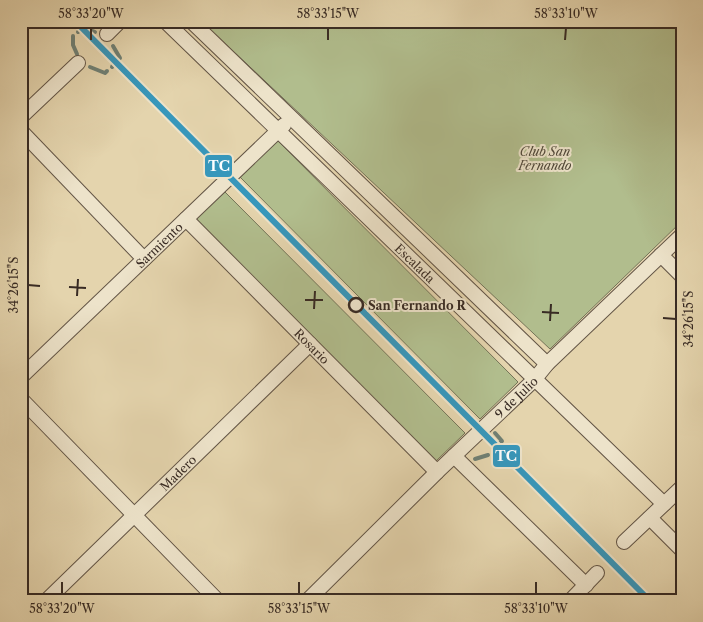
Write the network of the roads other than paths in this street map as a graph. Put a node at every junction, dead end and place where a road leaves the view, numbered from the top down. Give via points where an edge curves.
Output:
1 (120, 21) edge
2 (165, 21) edge
3 (191, 21) edge
4 (107, 34) dead end
5 (78, 63) dead end
6 (294, 115) junction
7 (21, 117) edge
8 (21, 130) edge
9 (278, 131) junction
10 (186, 219) junction
11 (682, 235) edge
12 (661, 255) junction
13 (144, 259) junction
14 (682, 276) edge
15 (310, 344) junction
16 (547, 364) junction
17 (21, 378) edge
18 (534, 380) junction
19 (21, 399) edge
20 (454, 456) junction
21 (437, 472) junction
22 (682, 486) edge
23 (664, 504) junction
24 (134, 516) junction
25 (650, 518) junction
26 (624, 542) dead end
27 (682, 550) edge
28 (597, 573) dead end
29 (586, 585) junction
30 (46, 601) edge
31 (218, 601) edge
32 (307, 601) edge
33 (570, 601) edge

1 - 4 street
2 - 9 street, Escalada
3 - 6 street, Escalada
5 - 7 street
6 - 9 street, Sarmiento
6 - 16 street, Escalada
8 - 13 street
9 - 10 street, Sarmiento
9 - 18 street, Escalada
10 - 13 street, Sarmiento
10 - 15 street, Rosario
11 - 12 street, 9 de Julio
12 - 14 street
12 - 16 street, 9 de Julio
13 - 17 street, Sarmiento
15 - 21 street, Rosario
15 - 24 street, Madero
16 - 18 street, 9 de Julio
18 - 20 street, 9 de Julio
18 - 23 street, Escalada
19 - 24 street
20 - 21 street, 9 de Julio
20 - 29 street
21 - 32 street, 9 de Julio
22 - 23 street
23 - 25 street
24 - 30 street, Madero
24 - 31 street
25 - 26 street
25 - 27 street
28 - 29 street
29 - 33 street

